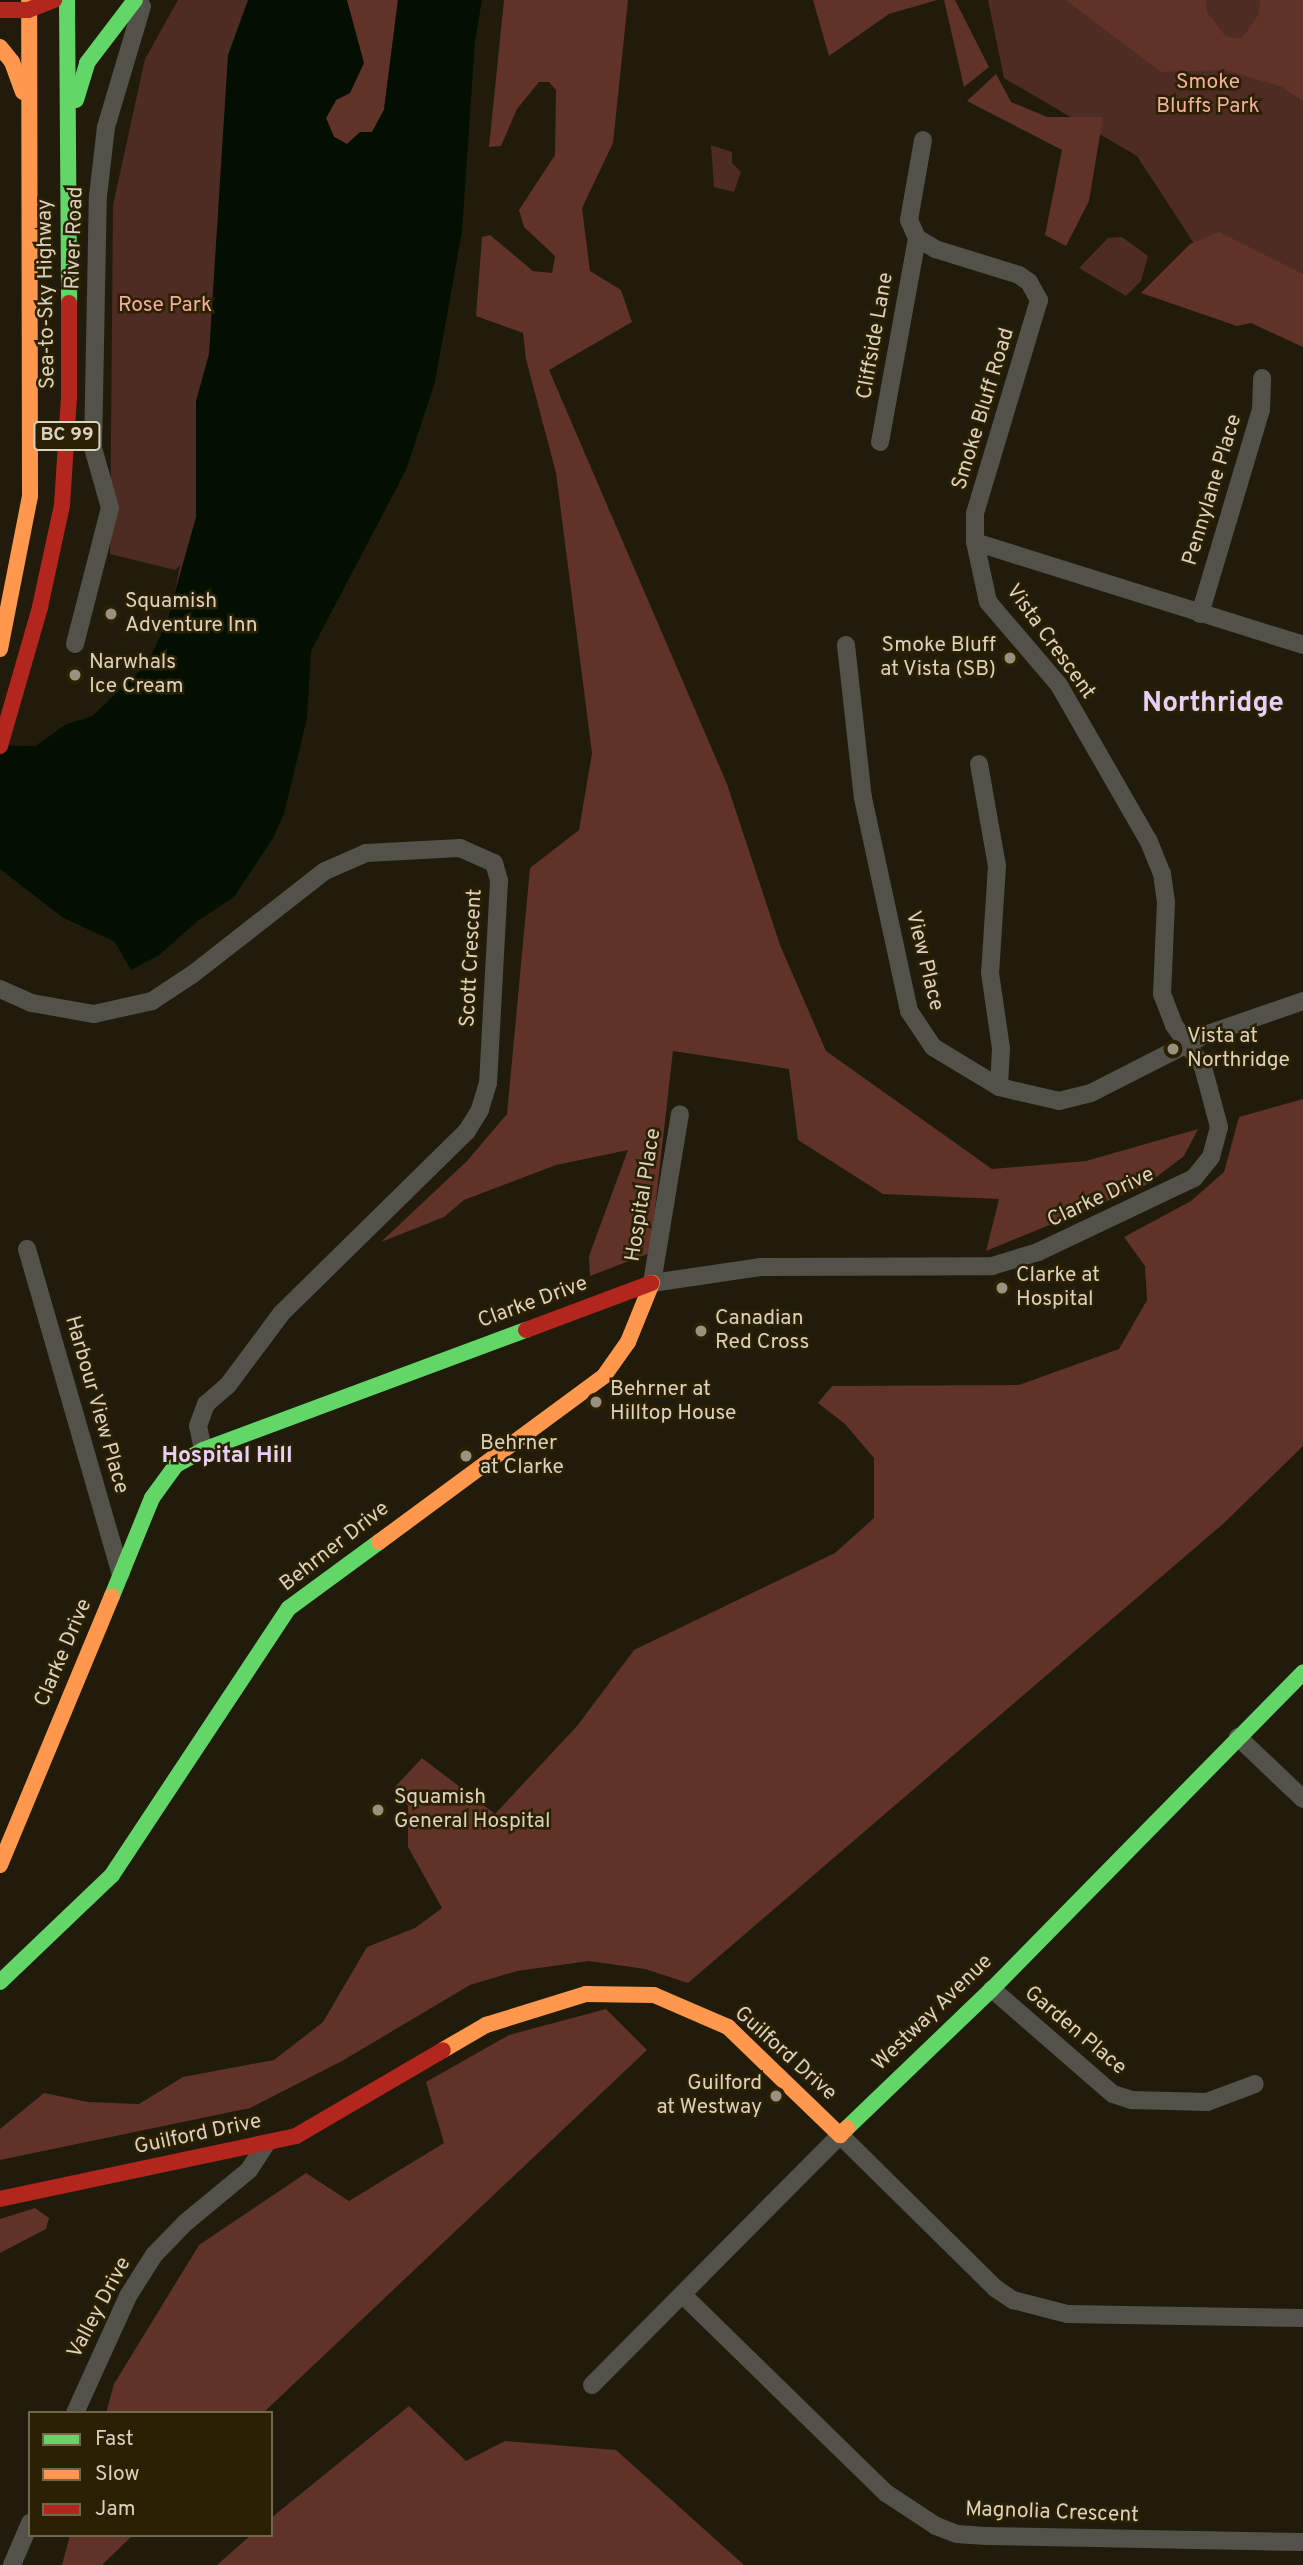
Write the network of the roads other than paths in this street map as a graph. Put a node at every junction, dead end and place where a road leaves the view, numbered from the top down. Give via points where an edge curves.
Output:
1 (54, 0) edge
2 (67, 0) edge
3 (135, 0) edge
4 (144, 0) edge
5 (29, 5) edge
6 (0, 9) edge
7 (0, 47) edge
8 (27, 111) junction
9 (923, 140) dead end
10 (66, 142) junction
11 (917, 237) junction
12 (1262, 378) dead end
13 (880, 442) dead end
14 (975, 542) junction
15 (1200, 614) junction
16 (75, 644) dead end
17 (846, 645) dead end
18 (1303, 645) edge
19 (0, 649) edge
20 (0, 746) edge
21 (979, 764) dead end
22 (0, 989) edge
23 (1303, 1001) edge
24 (0, 1002) edge
25 (32, 1003) junction
26 (1187, 1044) junction
27 (999, 1087) junction
28 (680, 1114) dead end
29 (27, 1249) dead end
30 (652, 1283) junction
31 (202, 1450) junction
32 (121, 1574) junction
33 (1303, 1672) edge
34 (1238, 1737) junction
35 (1303, 1799) edge
36 (0, 1865) edge
37 (0, 1982) edge
38 (992, 1989) junction
39 (1255, 2084) dead end
40 (840, 2135) junction
41 (266, 2144) junction
42 (0, 2199) edge
43 (682, 2295) junction
44 (1303, 2318) edge
45 (592, 2385) dead end
46 (76, 2411) edge
47 (28, 2528) edge
48 (1303, 2542) edge
49 (12, 2565) edge

1 - 5 main road
2 - 10 main road, Sea-to-Sky Highway / BC 99
3 - 10 main road via 87,63
4 - 16 street, River Road via 106,127 98,196 93,448 110,508
5 - 6 main road
5 - 8 main road, Sea-to-Sky Highway / BC 99
7 - 8 main road via 12,62
8 - 19 main road, Sea-to-Sky Highway / BC 99 via 30,496
9 - 11 street, Cliffside Lane via 909,220
10 - 20 main road, Sea-to-Sky Highway / BC 99 via 69,398 62,505
11 - 13 street, Cliffside Lane
11 - 14 street, Smoke Bluff Road via 935,249 1019,275 1036,291 1037,314 975,514
12 - 15 street, Pennylane Place via 1261,410
14 - 15 street, Vista Crescent
14 - 26 street, Vista Crescent via 988,602 1059,685 1157,859 1165,888 1162,994
15 - 18 street, Vista Crescent
17 - 27 street, View Place via 863,797 909,1011 933,1047
21 - 27 street via 998,866 990,973 1001,1048
22 - 25 street, Scott Crescent
23 - 26 street, View Place
24 - 25 street
25 - 31 street, Scott Crescent via 94,1014 152,1000 193,974 326,871 366,853 460,848 494,863 499,881 488,1083 481,1110 467,1131 262,1335 228,1385 206,1404 198,1426
26 - 27 street, View Place via 1075,1099 1059,1101
26 - 30 street, Clarke Drive via 1210,1084 1219,1127 1216,1145 1202,1170 1156,1198 1038,1252 992,1266 760,1267
28 - 30 street, Hospital Place
29 - 32 street, Harbour View Place
30 - 31 main road, Clarke Drive
30 - 37 main road, Behrner Drive via 628,1342 604,1376 289,1608 112,1875
31 - 32 main road, Clarke Drive via 176,1465 152,1498
32 - 36 main road, Clarke Drive
33 - 34 main road, Westway Avenue
34 - 35 street
34 - 38 main road, Westway Avenue
38 - 39 street, Garden Place via 1112,2094 1207,2102
38 - 40 main road, Westway Avenue
40 - 41 main road, Guilford Drive via 728,2027 654,1995 615,1992 560,1999 486,2025 323,2123
40 - 43 street, Westway Avenue
40 - 44 street, Guilford Drive via 995,2288 1013,2300 1068,2314
41 - 42 main road, Guilford Drive
41 - 46 street, Valley Drive via 249,2169 185,2222 154,2255 128,2296
43 - 45 street, Westway Avenue
43 - 48 street, Magnolia Crescent via 886,2493 936,2526 957,2534 986,2536
47 - 49 street

